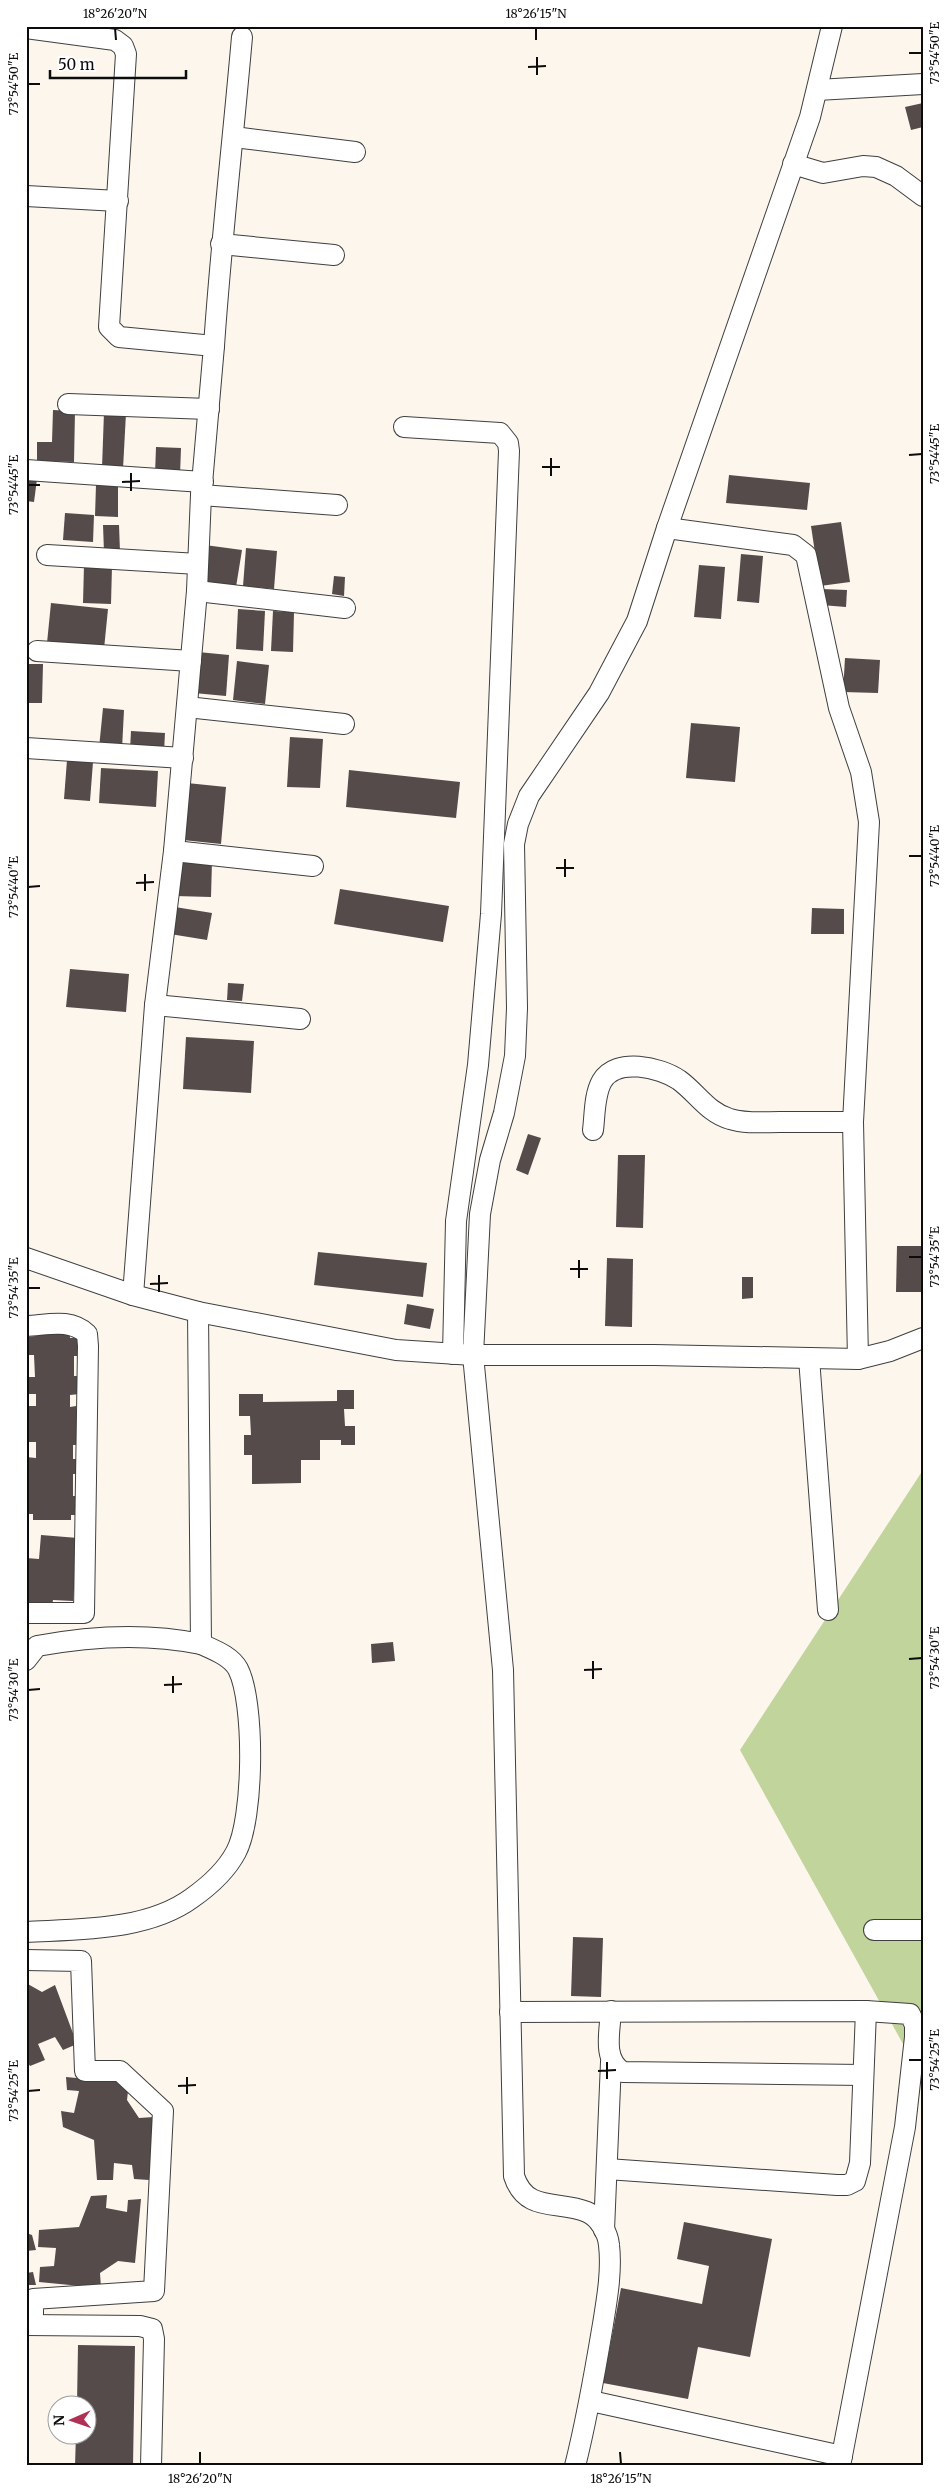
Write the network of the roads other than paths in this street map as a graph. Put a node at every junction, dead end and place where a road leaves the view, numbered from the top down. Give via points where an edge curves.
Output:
1 (832, 26) edge
2 (26, 28) edge
3 (242, 37) dead end
4 (923, 84) edge
5 (817, 90) junction
6 (234, 137) junction
7 (355, 152) dead end
8 (793, 164) junction
9 (26, 196) edge
10 (923, 196) edge
11 (118, 201) junction
12 (221, 244) junction
13 (334, 255) dead end
14 (214, 346) junction
15 (68, 404) dead end
16 (209, 409) junction
17 (404, 427) dead end
18 (26, 470) edge
19 (202, 488) junction
20 (338, 506) dead end
21 (667, 528) junction
22 (47, 555) dead end
23 (198, 564) junction
24 (197, 591) junction
25 (345, 608) dead end
26 (37, 651) dead end
27 (191, 661) junction
28 (187, 707) junction
29 (344, 724) dead end
30 (26, 748) edge
31 (183, 758) junction
32 (174, 851) junction
33 (313, 866) dead end
34 (155, 1005) junction
35 (300, 1019) dead end
36 (853, 1122) junction
37 (593, 1130) dead end
38 (26, 1258) edge
39 (133, 1295) junction
40 (198, 1312) junction
41 (26, 1326) edge
42 (923, 1338) edge
43 (453, 1354) junction
44 (473, 1355) junction
45 (809, 1358) junction
46 (858, 1359) junction
47 (828, 1610) dead end
48 (26, 1613) edge
49 (201, 1637) junction
50 (26, 1660) edge
51 (75, 1929) junction
52 (874, 1930) dead end
53 (923, 1930) edge
54 (26, 1932) edge
55 (26, 1960) edge
56 (81, 1961) junction
57 (610, 2011) junction
58 (510, 2012) junction
59 (866, 2012) junction
60 (611, 2062) junction
61 (863, 2075) junction
62 (607, 2169) junction
63 (604, 2230) junction
64 (29, 2299) edge
65 (29, 2325) edge
66 (591, 2401) junction
67 (841, 2461) edge
68 (151, 2466) edge
69 (575, 2466) edge

1 - 5 street
2 - 11 street via 104,37 123,46 126,69
3 - 6 street
4 - 5 street
5 - 8 street
6 - 7 street
6 - 12 street
8 - 10 street via 823,173 876,167 896,176
8 - 21 street
9 - 11 street
11 - 14 street via 109,327 119,337
12 - 13 street
12 - 14 street
14 - 16 street
15 - 16 street
16 - 19 street
17 - 43 street via 500,433 506,437 509,451 491,914 478,1065 456,1221
18 - 19 street
19 - 20 street
19 - 23 street
21 - 36 street via 793,545 806,555 809,563 839,708 861,772 869,822
21 - 44 street via 637,621 618,660 529,796 518,824 514,869 515,1056 480,1214
22 - 23 street
23 - 24 street
24 - 25 street
24 - 27 street
26 - 27 street
27 - 28 street
28 - 29 street
28 - 31 street
30 - 31 street
31 - 32 street
32 - 33 street
32 - 34 street
34 - 35 street
34 - 39 street
36 - 37 street via 734,1120 710,1109 666,1073 630,1067 610,1072 602,1081
36 - 46 street
38 - 39 street
39 - 40 street
40 - 43 street via 396,1350
40 - 49 street
41 - 48 street via 69,1323 87,1334 88,1346 84,1613
42 - 46 street via 890,1352
43 - 44 street
44 - 45 street
44 - 58 street via 503,1670
45 - 46 street
45 - 47 street
49 - 50 street via 148,1636 58,1642 37,1646
49 - 51 street via 238,1668 245,1691 250,1788 245,1831 237,1851 225,1870 190,1899 165,1913 116,1927
51 - 54 street
51 - 56 street
52 - 53 street
55 - 56 street
56 - 64 street via 84,2071 120,2071 162,2111 154,2291
57 - 58 street
57 - 59 street
57 - 60 street
58 - 63 street via 516,2183 526,2196 537,2202 587,2212
59 - 61 street
59 - 67 street via 910,2014 915,2025 915,2037 905,2127
60 - 61 street via 617,2068 630,2072
60 - 62 street
61 - 62 street via 860,2163 855,2181 847,2185
62 - 63 street
63 - 66 street via 609,2244 610,2267
64 - 65 street
65 - 68 street via 140,2326 152,2329
66 - 67 street
66 - 69 street

